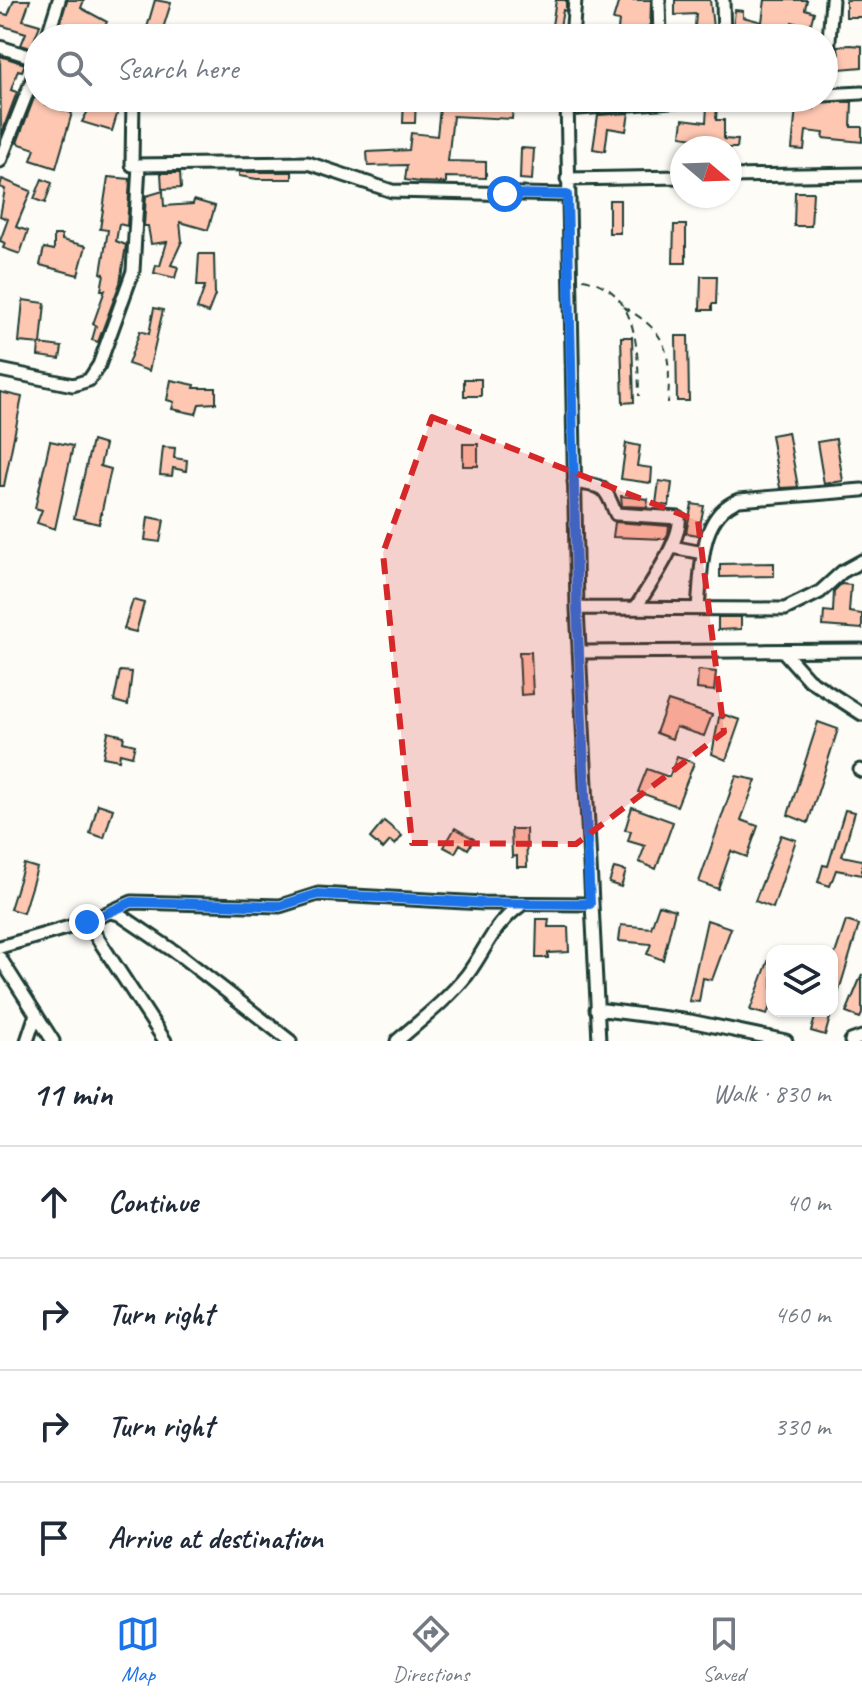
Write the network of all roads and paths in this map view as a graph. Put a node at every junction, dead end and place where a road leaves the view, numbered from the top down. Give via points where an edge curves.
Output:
1 (59, 0) edge
2 (575, 0) edge
3 (659, 0) edge
4 (723, 0) edge
5 (832, 0) edge
6 (51, 24) edge
7 (573, 24) edge
8 (660, 24) edge
9 (724, 24) edge
10 (830, 24) edge
11 (0, 47) edge
12 (24, 55) edge
13 (862, 93) edge
14 (838, 94) edge
15 (24, 99) edge
16 (133, 112) edge
17 (566, 112) edge
18 (1, 156) edge
19 (139, 165) junction
20 (862, 174) edge
21 (742, 176) edge
22 (670, 177) edge
23 (567, 179) junction
24 (567, 195) junction
25 (570, 278) junction
26 (622, 306) junction
27 (0, 370) edge
28 (639, 396) dead end
29 (668, 403) dead end
30 (574, 482) junction
31 (862, 490) edge
32 (672, 547) junction
33 (703, 553) junction
34 (862, 561) edge
35 (636, 607) junction
36 (698, 607) junction
37 (577, 608) junction
38 (862, 650) edge
39 (579, 652) junction
40 (784, 652) junction
41 (862, 714) edge
42 (521, 904) junction
43 (590, 904) junction
44 (110, 912) junction
45 (87, 922) junction
46 (0, 947) edge
47 (0, 958) edge
48 (596, 1009) junction
49 (36, 1014) junction
50 (862, 1037) edge
51 (27, 1041) edge
52 (53, 1041) edge
53 (165, 1041) edge
54 (290, 1041) edge
55 (397, 1041) edge
56 (599, 1041) edge
57 (786, 1041) edge
58 (851, 1041) edge

1 - 6 street
2 - 7 street
3 - 8 street
4 - 9 street
5 - 10 street
11 - 12 street
13 - 14 street
15 - 18 street
16 - 19 street via 131,163
17 - 23 street
19 - 24 street via 308,163 392,191
19 - 27 street via 133,271 89,380 73,385
20 - 21 street
22 - 23 street
23 - 24 street
24 - 25 street
25 - 26 path via 597,282
25 - 30 street
26 - 28 path via 638,347
26 - 29 path via 654,327 666,344
30 - 32 street via 609,492 616,514 679,518
30 - 37 street
31 - 33 street via 725,505 709,529
32 - 33 street
32 - 35 street
33 - 36 street
34 - 36 street via 820,592 785,609
35 - 36 street
35 - 37 street
37 - 39 street
38 - 40 street
39 - 40 street
39 - 43 street
40 - 41 street via 808,679
42 - 43 street
42 - 44 street via 318,894 280,906 132,902
42 - 55 street via 494,928 454,989
43 - 48 street
44 - 45 street
44 - 54 street via 181,956
45 - 46 street
45 - 53 street
47 - 49 street
48 - 56 street
48 - 57 street
49 - 51 street
49 - 52 street
50 - 58 street

